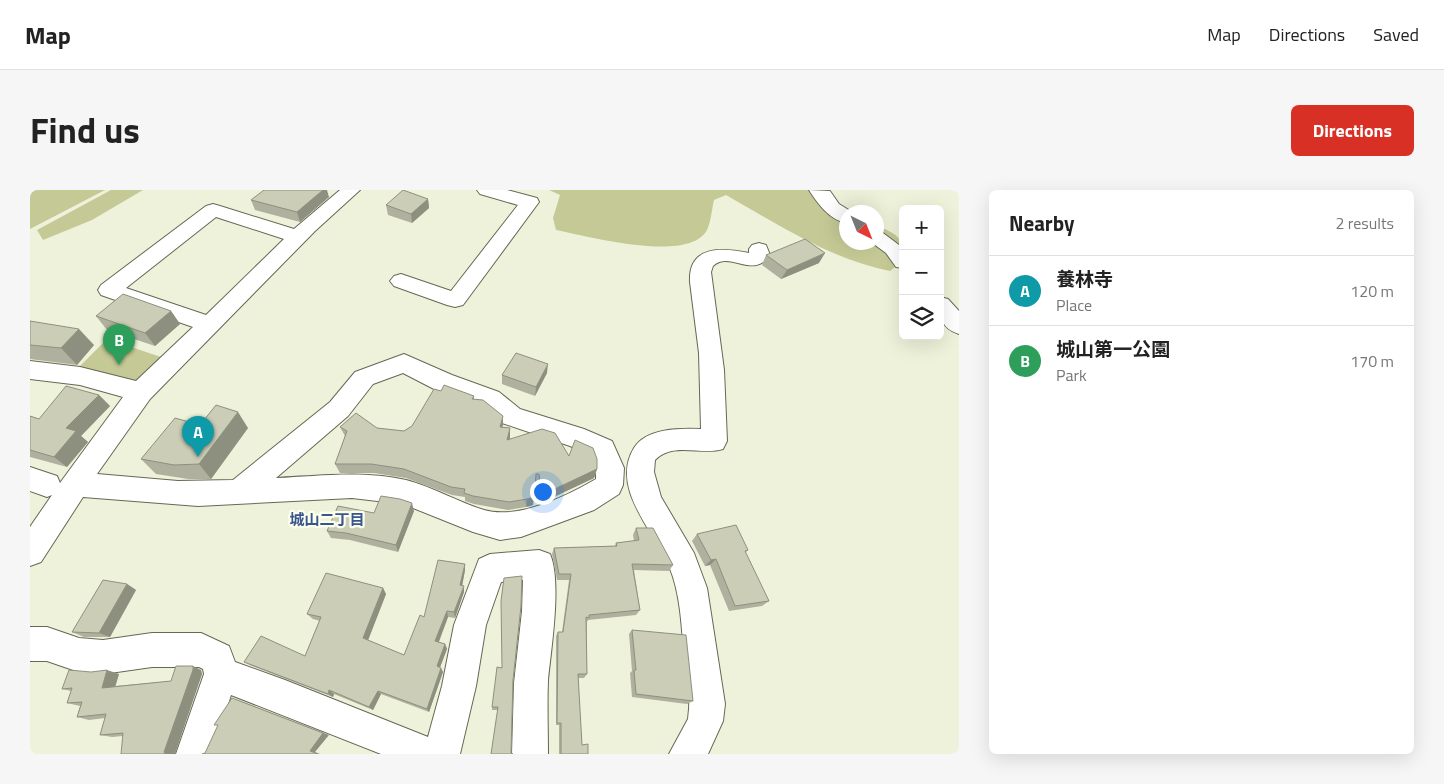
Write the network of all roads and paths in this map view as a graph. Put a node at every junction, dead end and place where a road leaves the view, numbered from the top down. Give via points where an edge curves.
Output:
1 (351, 190) edge
2 (486, 190) edge
3 (818, 190) edge
4 (839, 212) edge
5 (298, 237) junction
6 (884, 243) edge
7 (759, 249) dead end
8 (899, 257) edge
9 (401, 281) dead end
10 (944, 309) edge
11 (209, 324) junction
12 (959, 326) edge
13 (30, 370) edge
14 (141, 392) junction
15 (57, 485) edge
16 (239, 492) junction
17 (30, 552) edge
18 (30, 644) edge
19 (221, 674) junction
20 (194, 754) edge
21 (426, 754) edge
22 (442, 754) edge
23 (530, 754) edge
24 (687, 754) edge

1 - 5 street
2 - 9 street via 530,202 455,300
3 - 4 street
5 - 11 street
5 - 11 street via 213,210 110,290
6 - 8 street
7 - 24 street via 760,255 754,260 728,255 711,257 704,263 700,274 710,336 714,441 664,441 650,448 642,458 640,474 649,503 684,564 692,593 708,710
10 - 12 street
11 - 14 street
13 - 14 street via 80,376
14 - 15 street via 107,436
15 - 16 street via 188,494
15 - 17 street
16 - 16 street via 352,486 406,492 482,524 500,527 521,524 584,502 609,485 610,468 604,449 511,416 490,399 404,363 364,378 339,409
18 - 19 street via 47,644 79,655 103,656 152,650 202,650 217,658
19 - 20 street
19 - 21 street
22 - 23 street via 470,625 490,569 539,564

